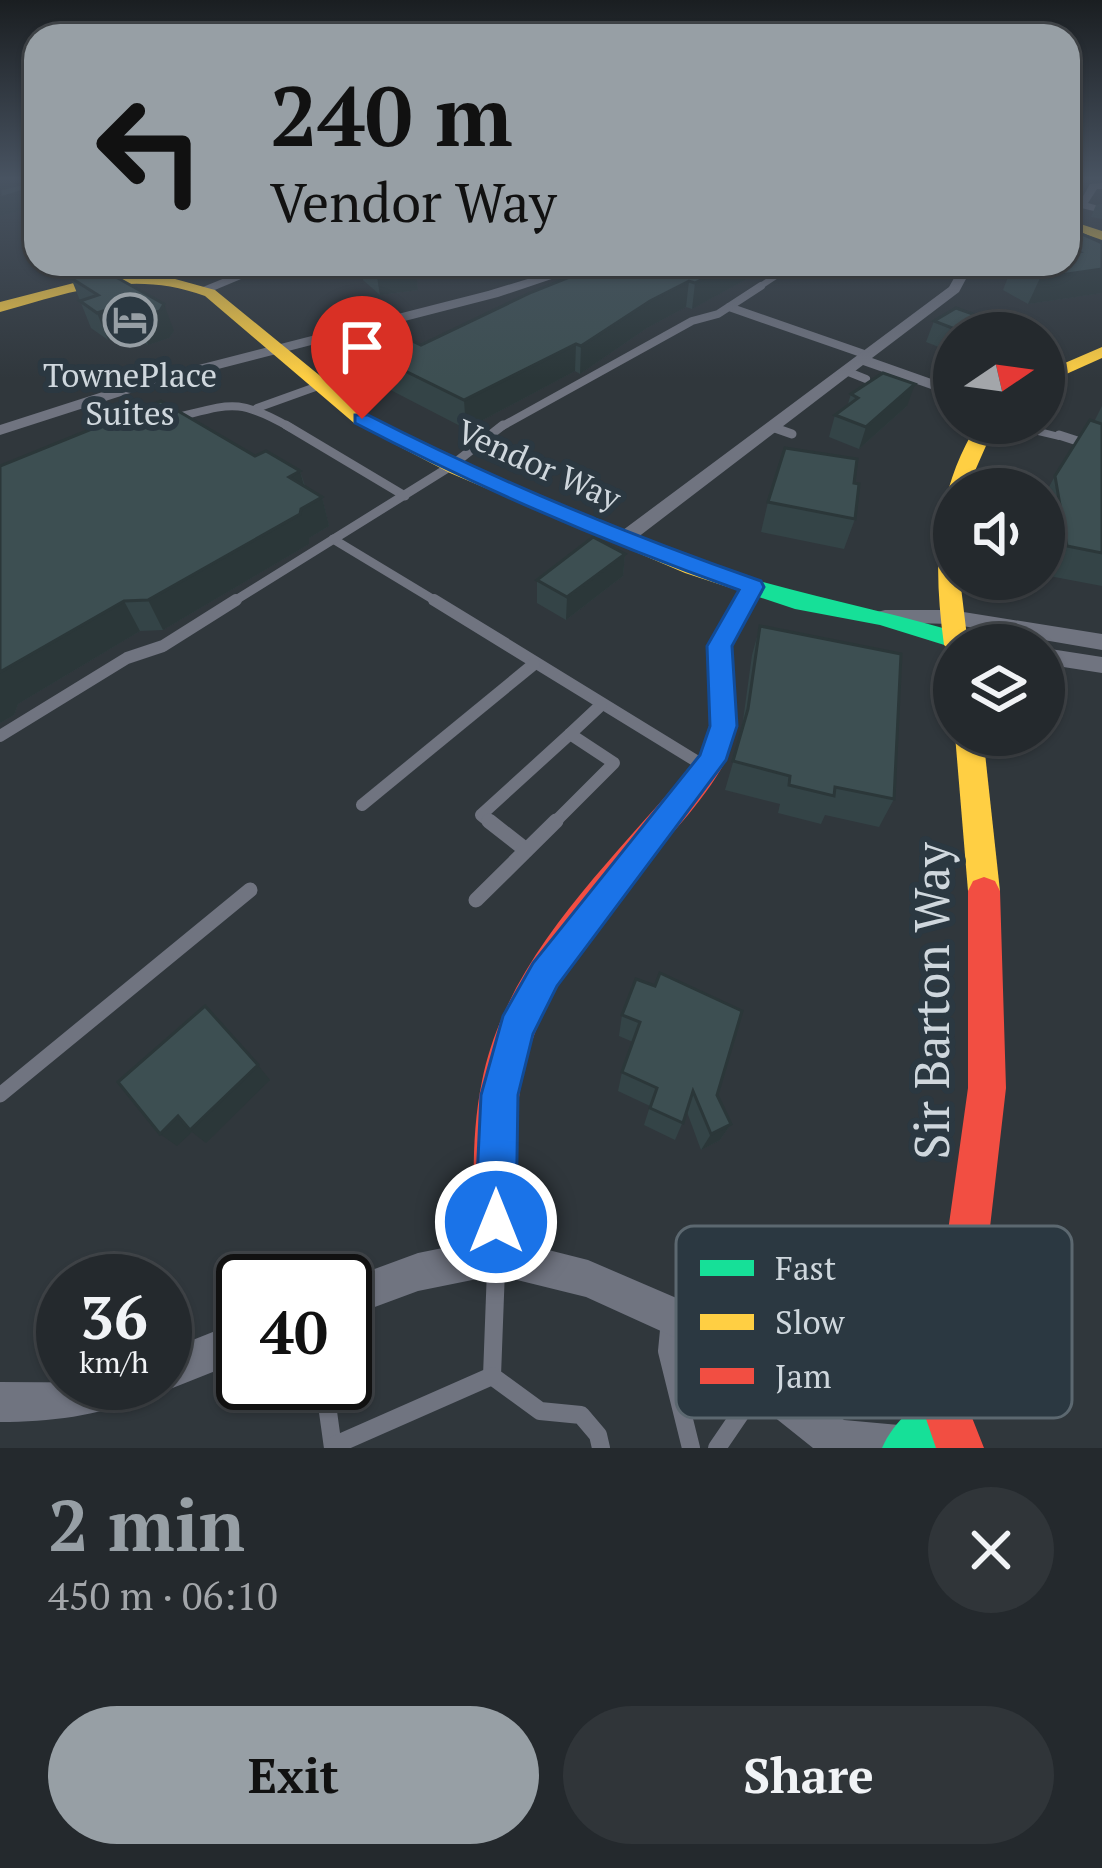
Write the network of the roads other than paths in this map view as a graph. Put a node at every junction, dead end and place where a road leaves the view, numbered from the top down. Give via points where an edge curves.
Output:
1 (241, 276) edge
2 (511, 276) edge
3 (552, 276) edge
4 (773, 276) edge
5 (961, 276) edge
6 (205, 290) junction
7 (0, 307) edge
8 (730, 307) junction
9 (268, 344) junction
10 (1102, 352) edge
11 (868, 354) junction
12 (401, 356) edge
13 (1065, 369) edge
14 (846, 371) junction
15 (933, 371) edge
16 (866, 379) edge
17 (933, 383) edge
18 (318, 385) junction
19 (256, 408) junction
20 (0, 413) edge
21 (163, 423) edge
22 (772, 427) junction
23 (0, 430) edge
24 (792, 434) dead end
25 (1065, 437) edge
26 (974, 444) edge
27 (1102, 449) edge
28 (451, 466) junction
29 (405, 496) junction
30 (333, 539) junction
31 (622, 540) junction
32 (752, 587) junction
33 (955, 624) edge
34 (933, 630) edge
35 (1065, 641) edge
36 (1102, 642) edge
37 (1065, 659) edge
38 (534, 664) junction
39 (1102, 664) edge
40 (602, 705) junction
41 (570, 734) junction
42 (0, 736) edge
43 (971, 756) edge
44 (707, 768) junction
45 (362, 805) dead end
46 (526, 850) junction
47 (250, 890) dead end
48 (476, 900) dead end
49 (0, 1095) edge
50 (971, 1226) edge
51 (497, 1256) junction
52 (372, 1289) edge
53 (670, 1314) junction
54 (676, 1318) edge
55 (492, 1376) junction
56 (676, 1386) edge
57 (0, 1402) edge
58 (36, 1402) edge
59 (328, 1410) edge
60 (684, 1418) edge
61 (740, 1418) edge
62 (810, 1418) edge
63 (938, 1418) edge
64 (949, 1418) edge
65 (844, 1445) edge
66 (333, 1447) edge
67 (908, 1447) edge
68 (601, 1448) edge
69 (692, 1448) edge
70 (717, 1448) edge
71 (960, 1448) edge

1 - 6 street
2 - 9 street
3 - 9 street
4 - 8 lane
5 - 11 street
6 - 7 street, Vendor Way via 154,278 107,279
6 - 9 street, Vendor Way
8 - 11 lane
8 - 28 lane via 506,423
9 - 18 street, Vendor Way
9 - 20 street via 136,371
9 - 23 street
10 - 13 street
11 - 14 street
11 - 15 street
11 - 17 street
12 - 18 lane
14 - 16 lane
14 - 22 street
18 - 19 lane
18 - 28 street, Vendor Way via 362,419
19 - 21 lane via 211,407
19 - 29 lane
22 - 24 lane
22 - 31 street
25 - 27 lane
26 - 33 street via 944,520
28 - 29 lane
28 - 31 street, Vendor Way
29 - 30 lane
30 - 38 lane
30 - 42 lane
31 - 32 street, Vendor Way
32 - 34 street, Vendor Way
32 - 44 street via 720,646 723,726
35 - 36 street, Vendor Way
37 - 39 street
38 - 40 lane
38 - 45 lane
40 - 41 lane
40 - 44 lane
41 - 46 lane via 482,815
41 - 46 lane via 614,763
43 - 50 street, Sir Barton Way via 986,1050
44 - 51 street via 545,974 516,1029 500,1095
46 - 48 lane
47 - 49 lane
51 - 52 street
51 - 53 street via 588,1279
51 - 55 lane
53 - 54 street
53 - 56 lane via 667,1351
55 - 66 lane
55 - 68 lane via 540,1411 581,1415
57 - 58 street
59 - 66 lane
60 - 69 lane
61 - 70 lane
62 - 65 street
63 - 67 street
64 - 71 street, Sir Barton Way
65 - 67 street

